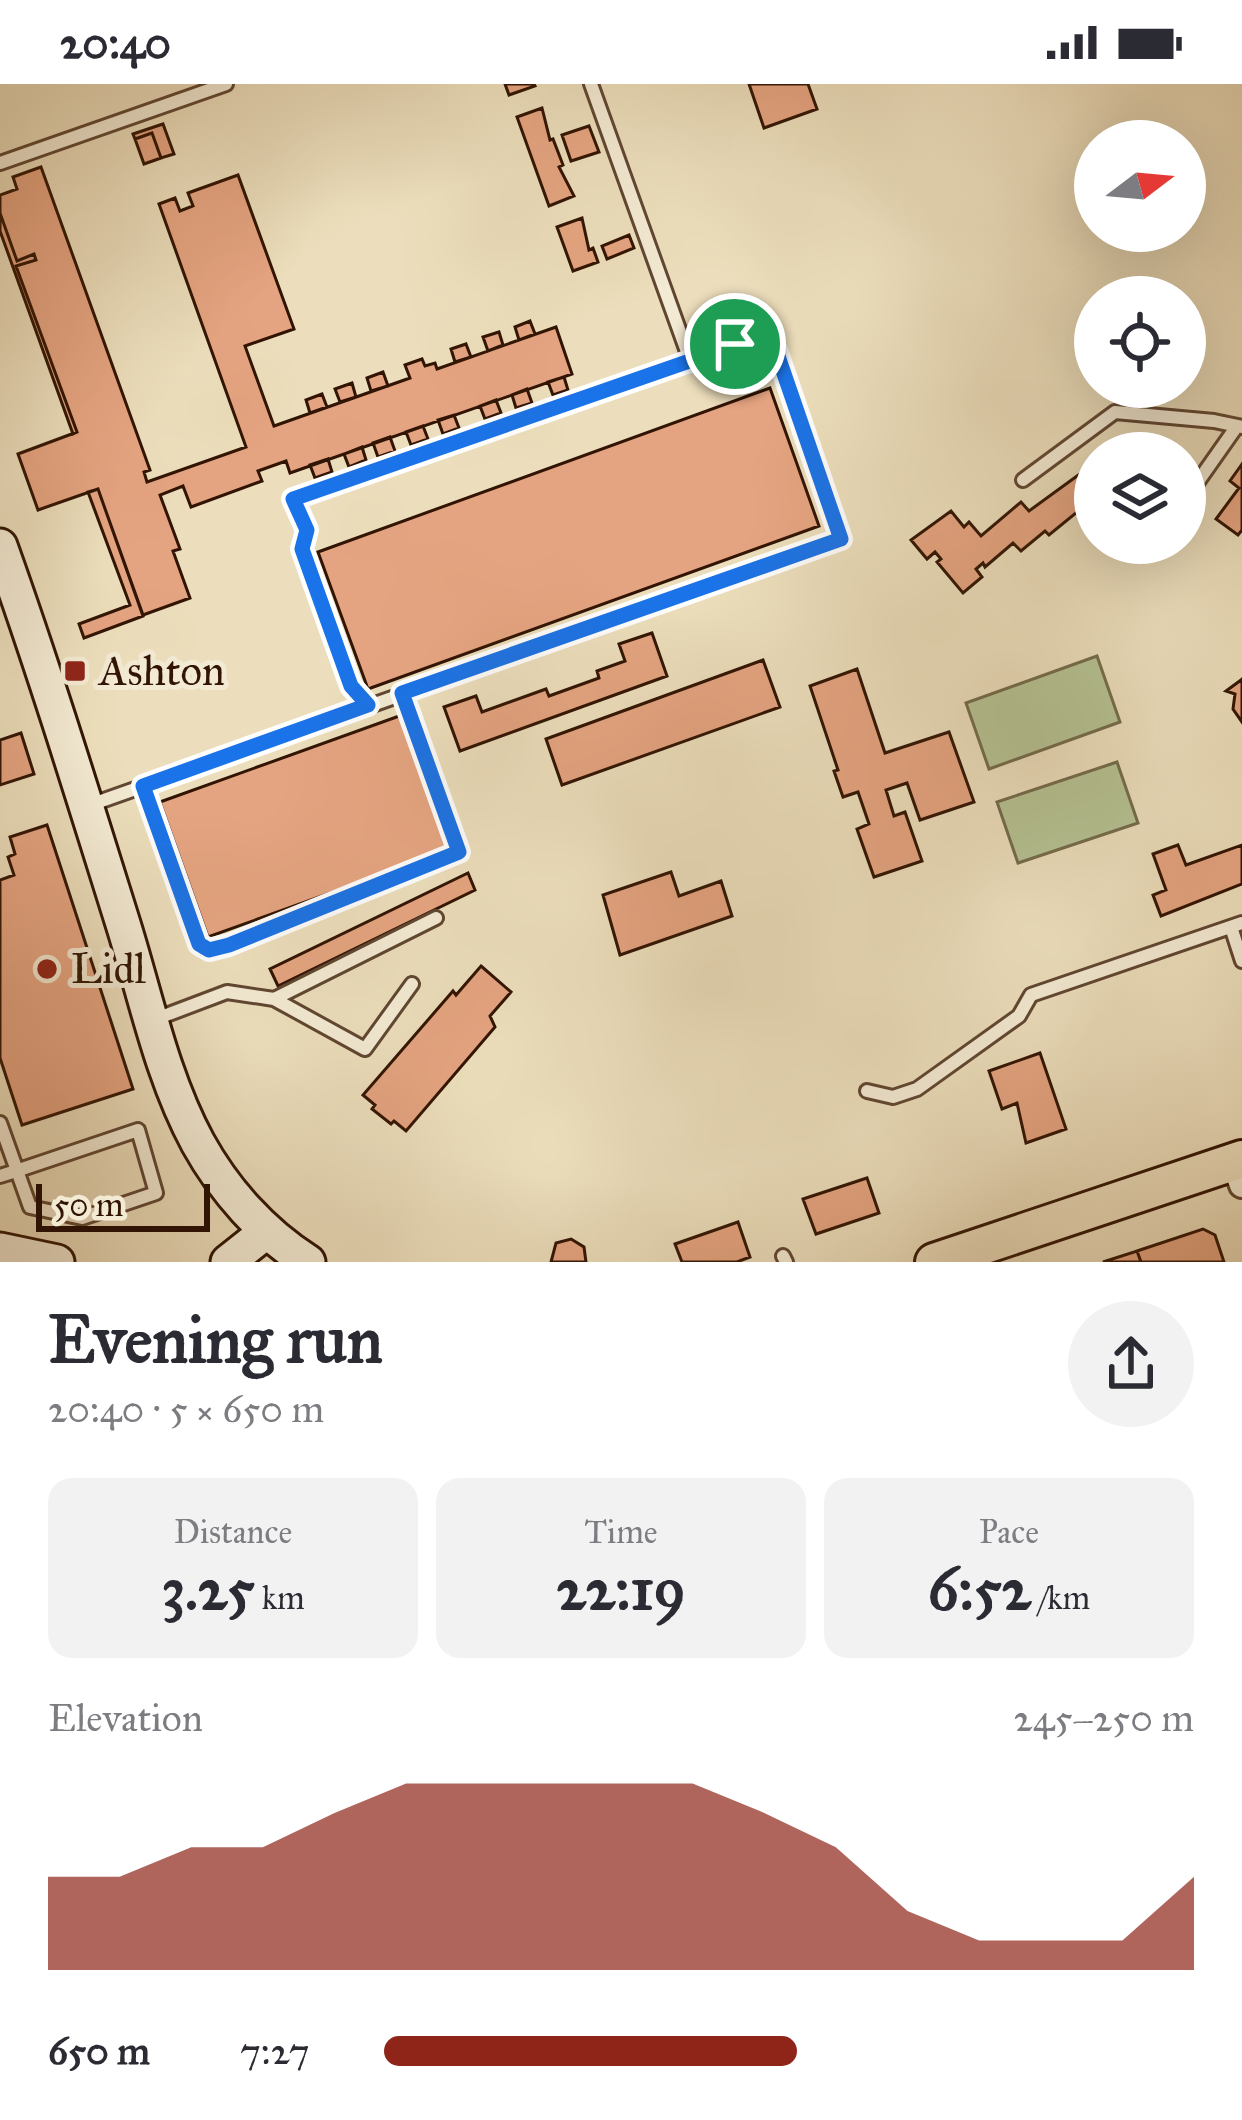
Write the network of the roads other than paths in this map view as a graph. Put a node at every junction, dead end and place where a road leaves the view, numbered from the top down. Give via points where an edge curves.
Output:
1 (226, 84) edge
2 (591, 84) edge
3 (0, 163) edge
4 (690, 360) junction
5 (1239, 427) edge
6 (1206, 472) edge
7 (1023, 480) dead end
8 (0, 545) edge
9 (402, 693) junction
10 (368, 705) junction
11 (143, 786) junction
12 (86, 806) junction
13 (436, 918) dead end
14 (1236, 925) edge
15 (1242, 961) edge
16 (412, 984) dead end
17 (274, 998) junction
18 (152, 1020) junction
19 (867, 1091) dead end
20 (0, 1123) edge
21 (1239, 1169) edge
22 (16, 1171) junction
23 (0, 1176) edge
24 (267, 1231) junction
25 (0, 1250) edge
26 (57, 1262) edge
27 (228, 1262) edge
28 (308, 1262) edge
29 (934, 1262) edge

1 - 3 lane
2 - 4 lane
4 - 9 lane via 770,333 841,539
4 - 10 lane via 293,499 307,530 302,549 351,686
5 - 6 lane
5 - 7 lane via 1114,412
8 - 12 street
9 - 10 lane
9 - 11 lane via 459,852 229,945 199,944
10 - 11 lane
11 - 12 lane
12 - 18 street
13 - 17 lane
14 - 15 lane
14 - 19 lane via 1031,995 1009,1024 917,1089 893,1097
16 - 17 lane via 365,1049
17 - 18 lane via 227,992
18 - 24 street via 196,1140
20 - 22 lane
21 - 29 main road
22 - 22 lane via 29,1207 82,1218 156,1193 138,1130
22 - 23 lane
24 - 27 street
24 - 28 street
25 - 26 street

